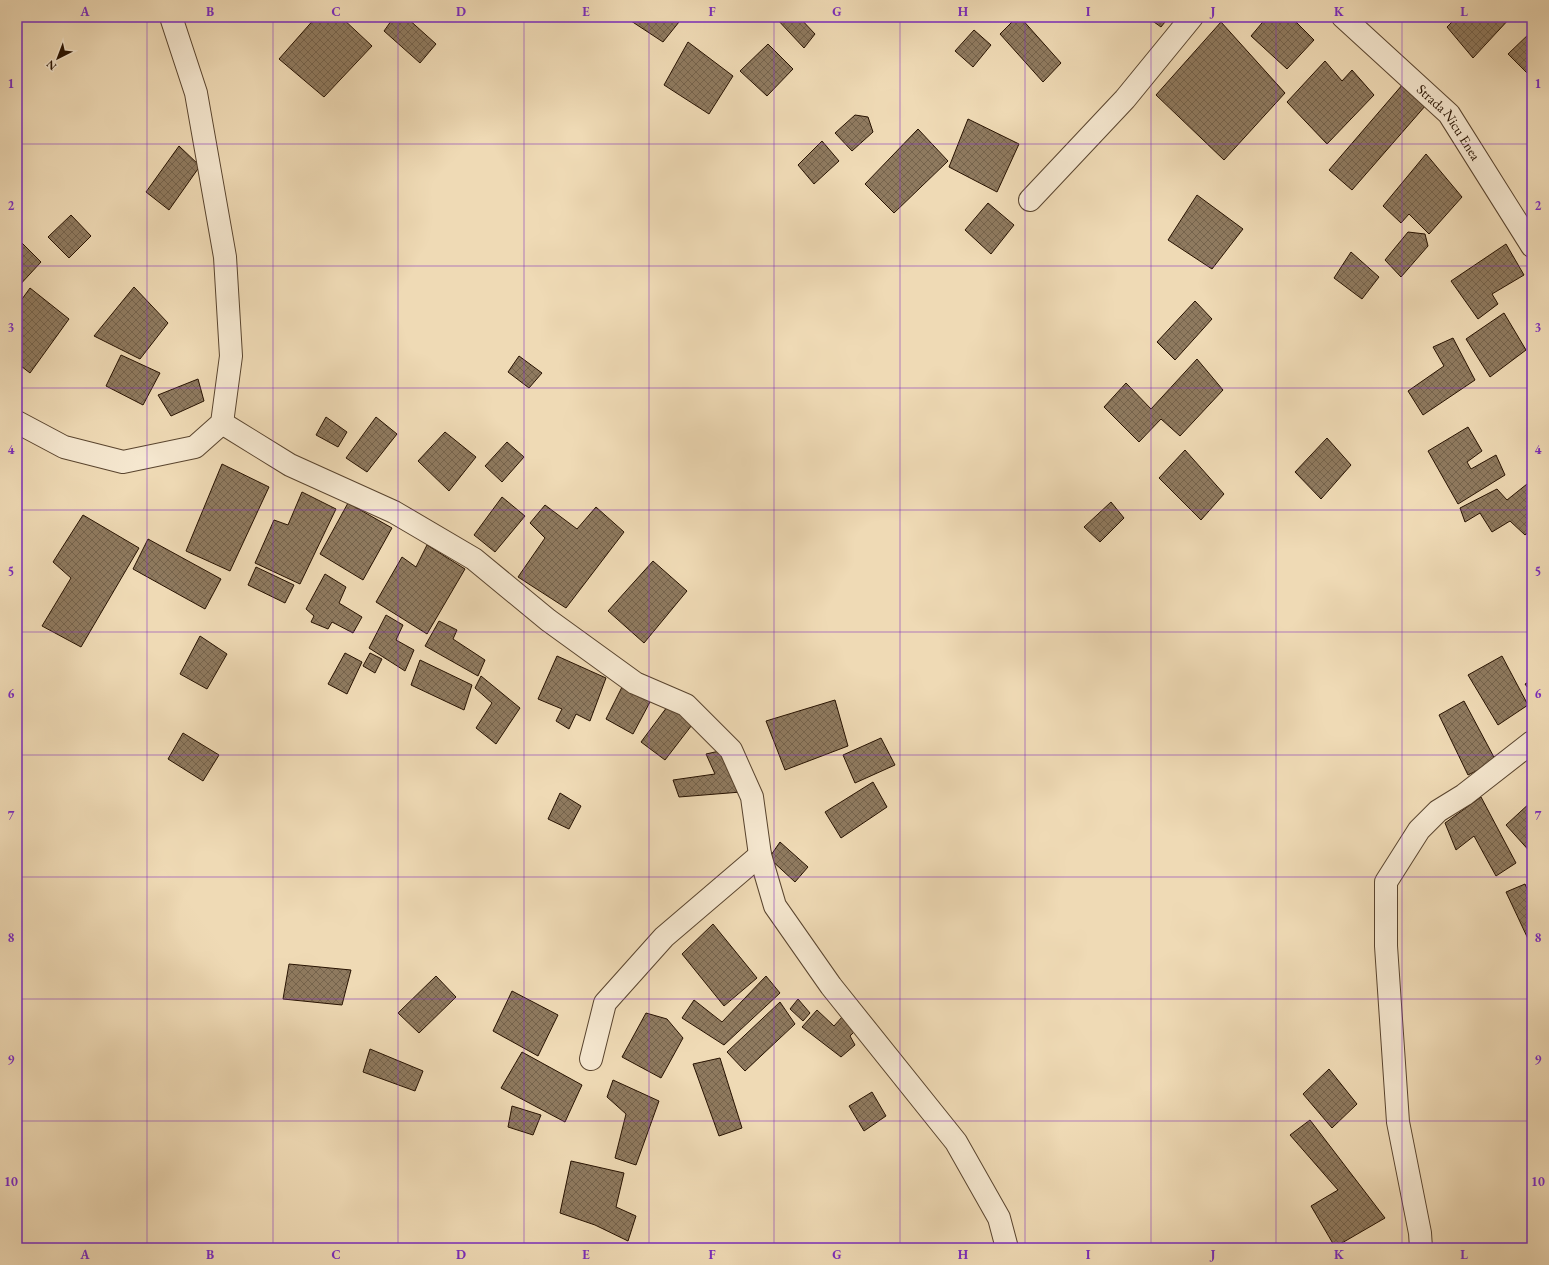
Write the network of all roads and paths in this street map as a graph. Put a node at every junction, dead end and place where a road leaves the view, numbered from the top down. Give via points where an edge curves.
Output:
1 (171, 17) edge
2 (1192, 17) edge
3 (1343, 17) edge
4 (1030, 200) dead end
5 (1532, 246) edge
6 (17, 422) edge
7 (222, 423) junction
8 (1532, 742) edge
9 (760, 855) junction
10 (591, 1059) dead end
11 (1007, 1248) edge
12 (1421, 1248) edge

1 - 7 street via 196,93 224,257 231,356
2 - 4 street via 1125,99
3 - 5 street, Strada Nicu Enea via 1449,114
6 - 7 street via 64,447 123,462 195,447
7 - 9 street via 290,465 394,512 474,559 548,620 635,683 686,705 731,750 752,797
8 - 12 street via 1464,795 1438,811 1419,830 1386,882 1386,946 1398,1122
9 - 10 street via 664,937 605,1003
9 - 11 street via 775,906 831,986 956,1142 999,1218

